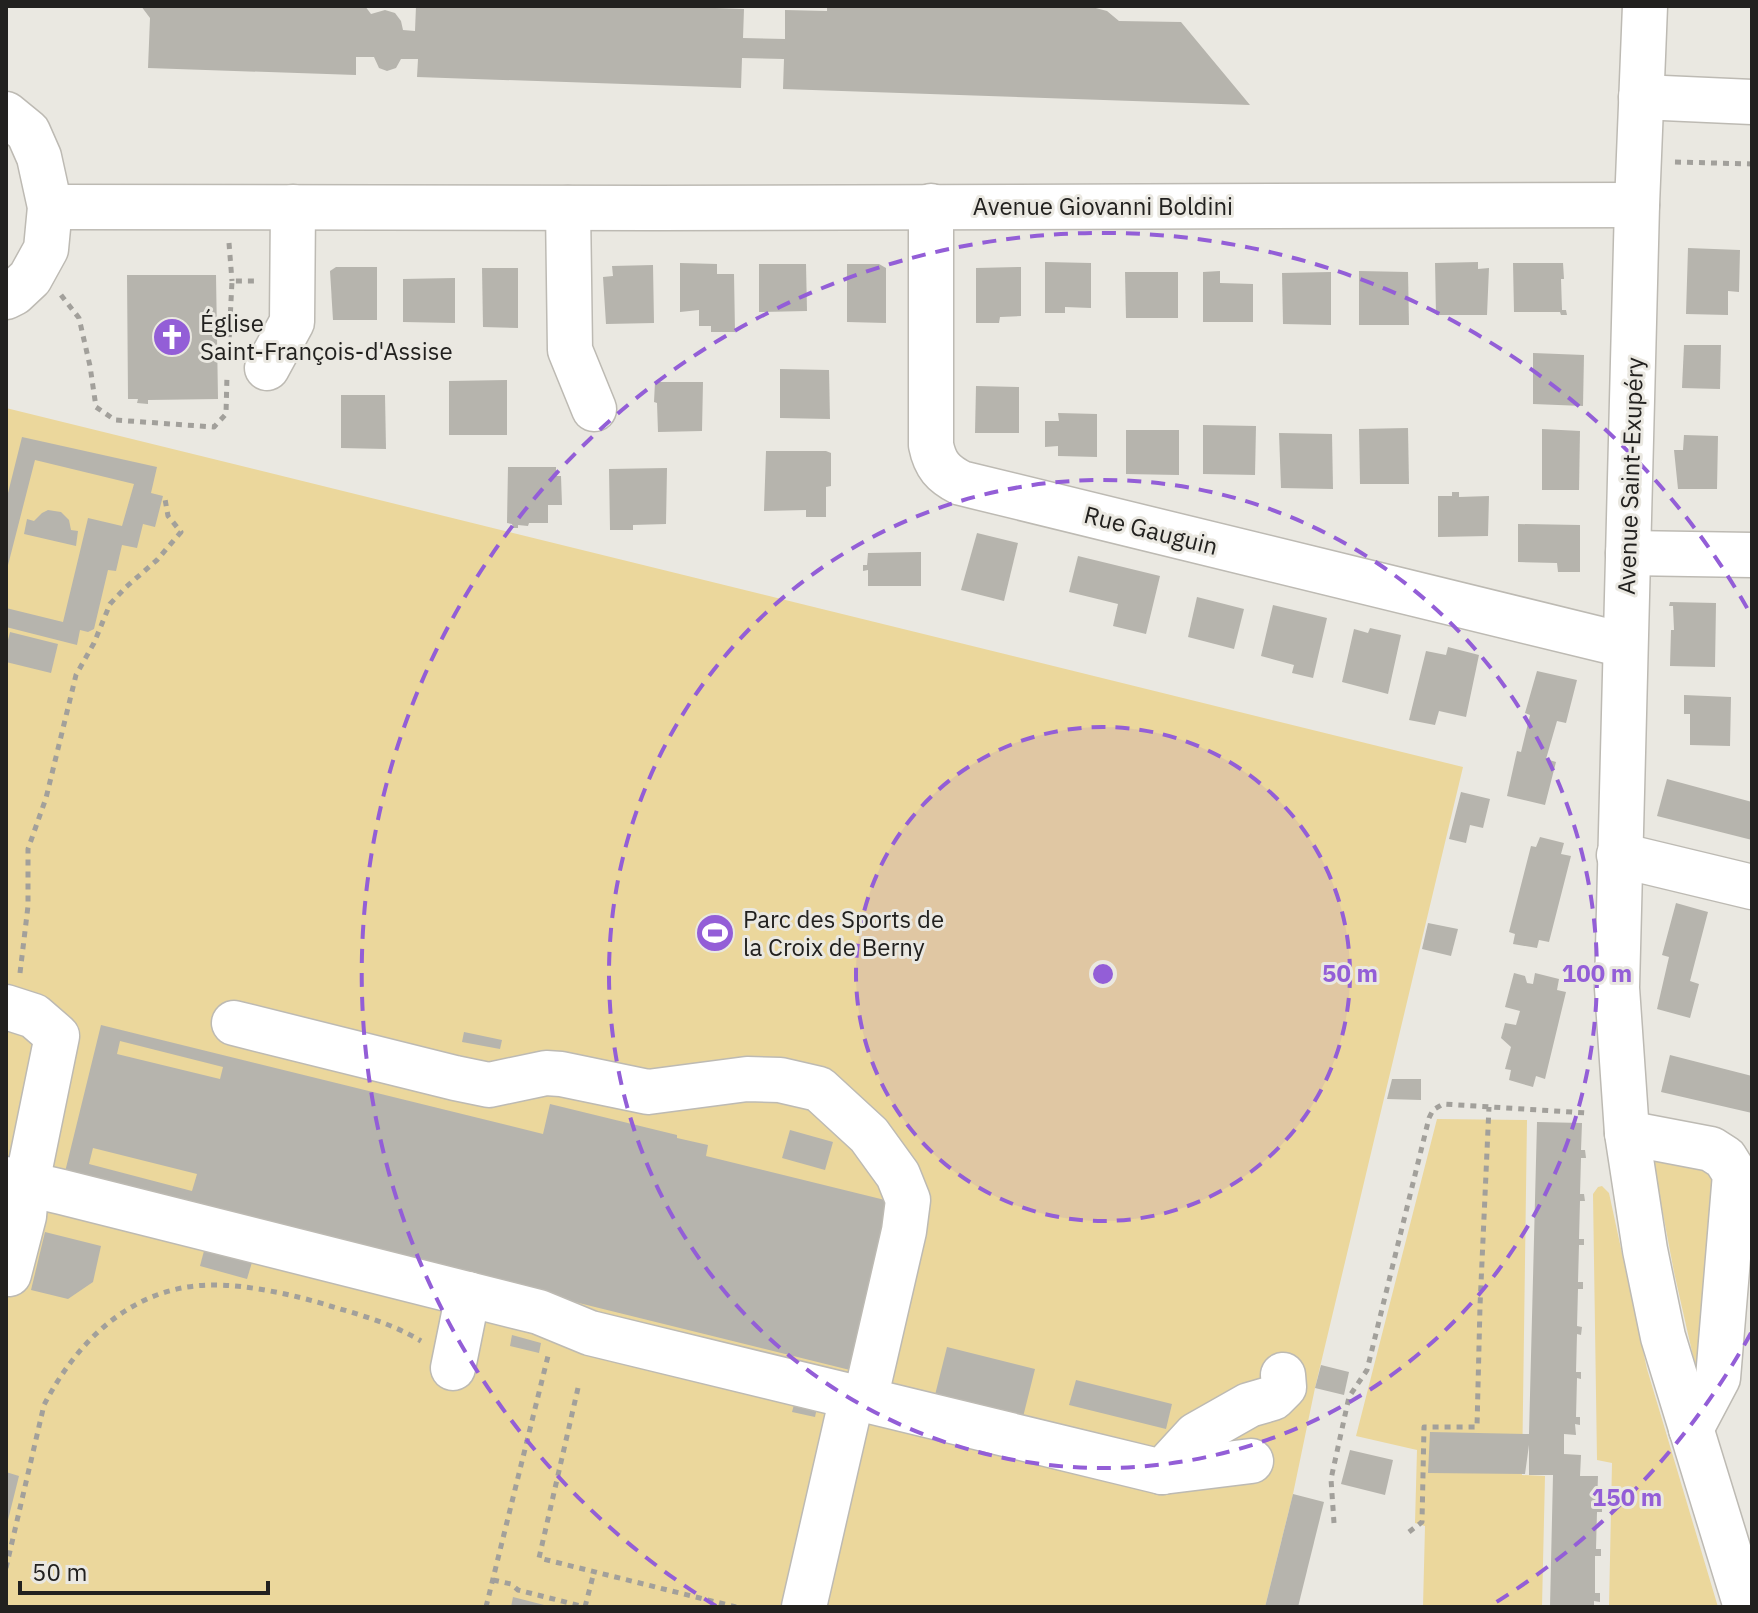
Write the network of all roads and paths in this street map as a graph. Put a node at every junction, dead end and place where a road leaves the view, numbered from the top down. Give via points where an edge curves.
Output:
1 (1645, 6) edge
2 (1641, 97) junction
3 (1752, 102) edge
4 (6, 114) edge
5 (1638, 161) junction
6 (1752, 164) edge
7 (1637, 205) junction
8 (931, 206) junction
9 (50, 207) junction
10 (293, 207) junction
11 (568, 208) junction
12 (292, 280) junction
13 (18, 287) edge
14 (267, 368) dead end
15 (594, 409) dead end
16 (165, 499) dead end
17 (1628, 553) junction
18 (1752, 555) edge
19 (1624, 645) junction
20 (1619, 855) junction
21 (1752, 887) edge
22 (11, 1008) edge
23 (234, 1023) dead end
24 (1489, 1107) junction
25 (1626, 1125) junction
26 (16, 1181) edge
27 (9, 1274) dead end
28 (468, 1294) junction
29 (560, 1320) junction
30 (453, 1368) joint
31 (1283, 1375) dead end
32 (578, 1388) dead end
33 (858, 1398) junction
34 (1691, 1429) junction
35 (1251, 1461) dead end
36 (1162, 1472) junction
37 (1334, 1523) dead end
38 (1409, 1532) dead end
39 (6, 1568) edge
40 (594, 1572) junction
41 (493, 1580) junction
42 (566, 1605) edge
43 (486, 1607) edge
44 (585, 1607) edge
45 (736, 1607) edge
46 (804, 1607) edge
47 (1746, 1607) edge

1 - 2 street, Avenue Saint-Exupéry
2 - 3 street
2 - 5 street, Avenue Saint-Exupéry
4 - 9 street via 28,132
5 - 6 path
5 - 7 street, Avenue Saint-Exupéry
7 - 8 street, Avenue Giovanni Boldini
7 - 17 street, Avenue Saint-Exupéry
8 - 11 street, Avenue Giovanni Boldini
8 - 19 street, Rue Gauguin via 931,445 940,470 950,478
9 - 10 street, Avenue Giovanni Boldini
9 - 13 street via 46,249
10 - 11 street, Avenue Giovanni Boldini
10 - 12 street
11 - 15 street via 570,350
12 - 13 path via 232,281 226,414 214,427 115,420 96,407 79,318 53,284
12 - 14 street via 292,322
16 - 22 path via 168,516 181,532 110,604 76,675 28,849 28,906
17 - 18 street
17 - 19 street, Avenue Saint-Exupéry
19 - 20 street, Avenue Saint-Exupéry
20 - 21 street
20 - 25 street, Avenue Saint-Exupéry via 1617,988
22 - 26 street via 73,1039
23 - 33 street via 489,1085 546,1073 648,1092 747,1079 819,1089 869,1135 898,1175 908,1200
24 - 25 path
24 - 37 path via 1443,1104 1429,1118 1367,1370 1349,1397 1331,1479
24 - 38 path via 1477,1427 1424,1427 1422,1522
25 - 34 street, Avenue Saint-Exupéry via 1663,1337
25 - 34 street via 1711,1149 1735,1174 1718,1378
26 - 27 street via 24,1216
26 - 28 street
28 - 29 street
28 - 30 street
29 - 33 street via 590,1333
29 - 41 path
30 - 39 path via 439,1352 392,1326 297,1296 209,1285 155,1297 98,1330 56,1383 44,1405
31 - 36 street via 1284,1387 1273,1398 1249,1405 1196,1435
32 - 40 path via 539,1558
33 - 36 street
33 - 46 street
34 - 47 street, Avenue Saint-Exupéry
35 - 36 street
40 - 44 path
40 - 45 path
41 - 42 path
41 - 43 path
42 - 44 path

